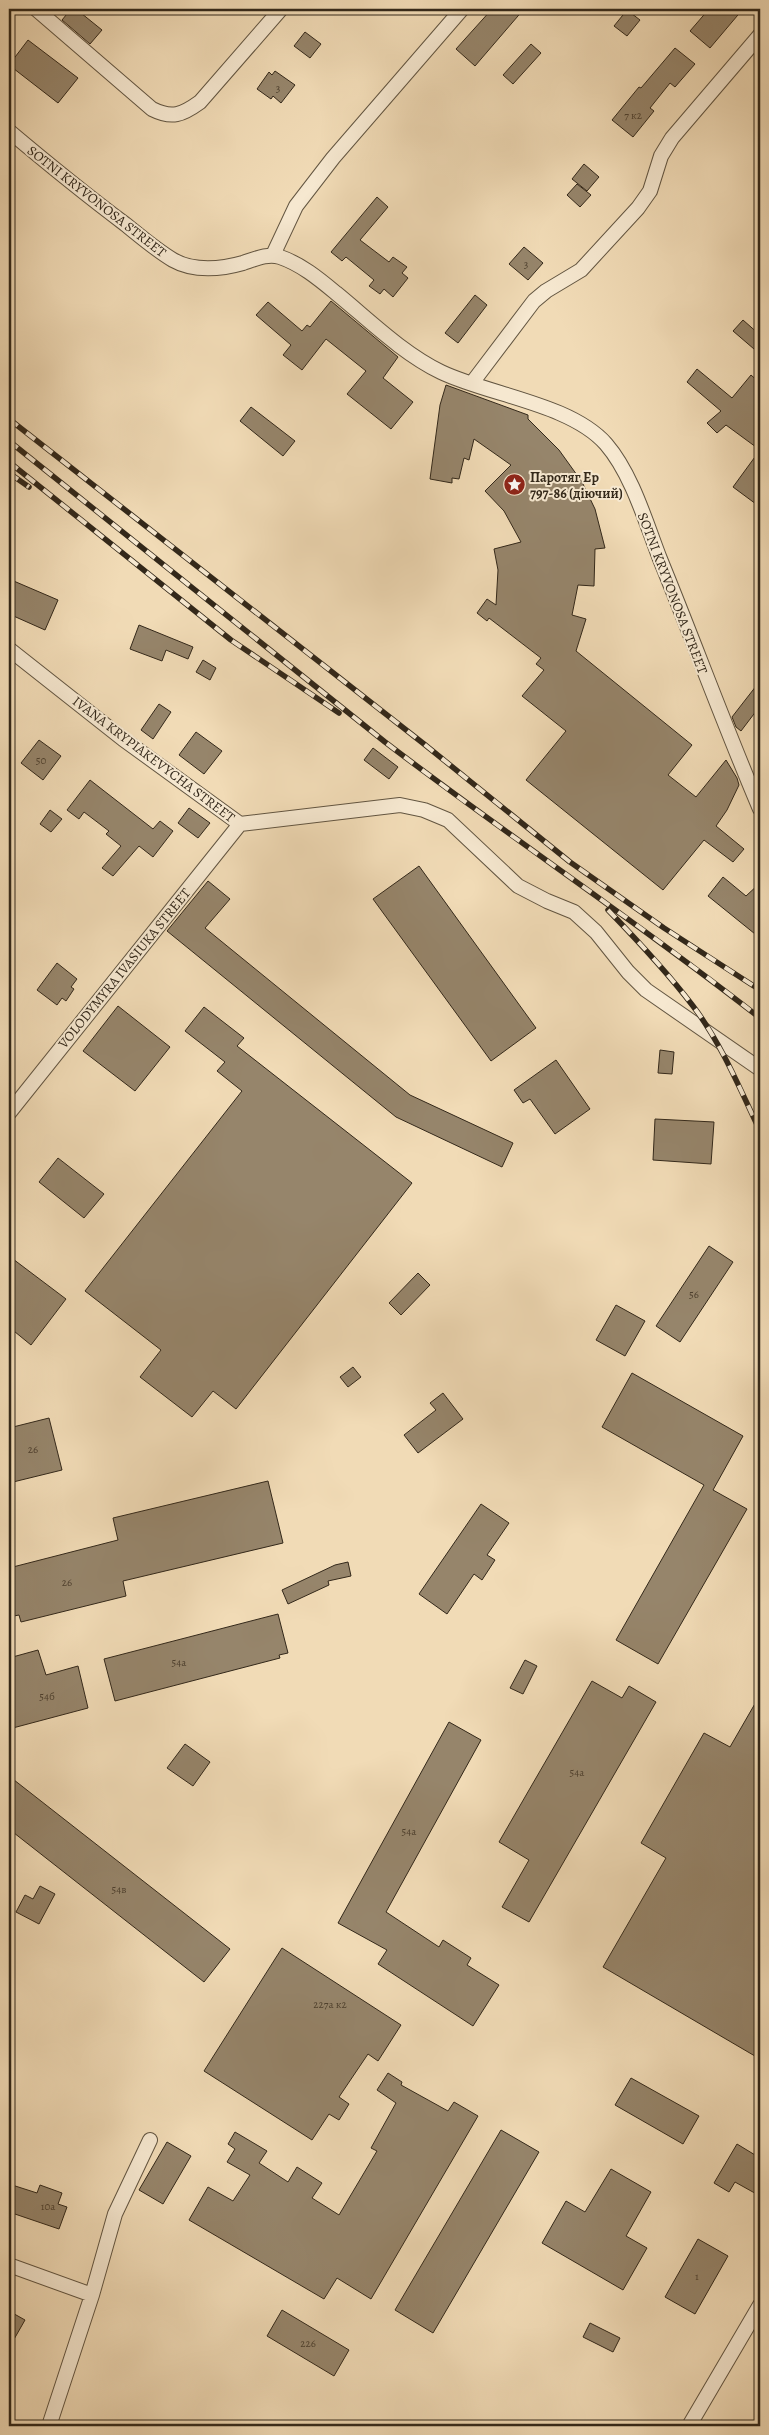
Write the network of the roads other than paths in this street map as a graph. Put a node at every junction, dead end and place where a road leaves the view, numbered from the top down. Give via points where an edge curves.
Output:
1 (36, 9) edge
2 (281, 9) edge
3 (462, 9) edge
4 (760, 35) edge
5 (9, 131) edge
6 (273, 255) junction
7 (472, 383) junction
8 (9, 649) edge
9 (760, 809) edge
10 (240, 824) junction
11 (760, 1069) edge
12 (9, 1113) edge
13 (150, 2140) dead end
14 (9, 2265) edge
15 (92, 2295) junction
16 (760, 2305) edge
17 (49, 2426) edge
18 (689, 2426) edge

1 - 2 street via 152,108 165,115 186,112 200,102
3 - 6 street via 332,158 296,206
4 - 7 street via 672,138 660,156 650,191 638,208 581,270 534,301
5 - 6 street, SOTNI KRYVONOSA STREET via 173,260 193,267 219,268
6 - 7 street, SOTNI KRYVONOSA STREET via 298,265 320,280 419,359 441,372
7 - 9 street, SOTNI KRYVONOSA STREET via 541,406 580,424 611,451 638,502 725,728
8 - 10 street, IVANA KRYPIAKEVYCHA STREET
10 - 11 street, IVANA KRYPIAKEVYCHA STREET via 400,805 448,820 518,886 574,912 596,932 646,990
10 - 12 street, VOLODYMYRA IVASIUKA STREET
13 - 15 street via 115,2214
14 - 15 street
15 - 17 street
16 - 18 street

